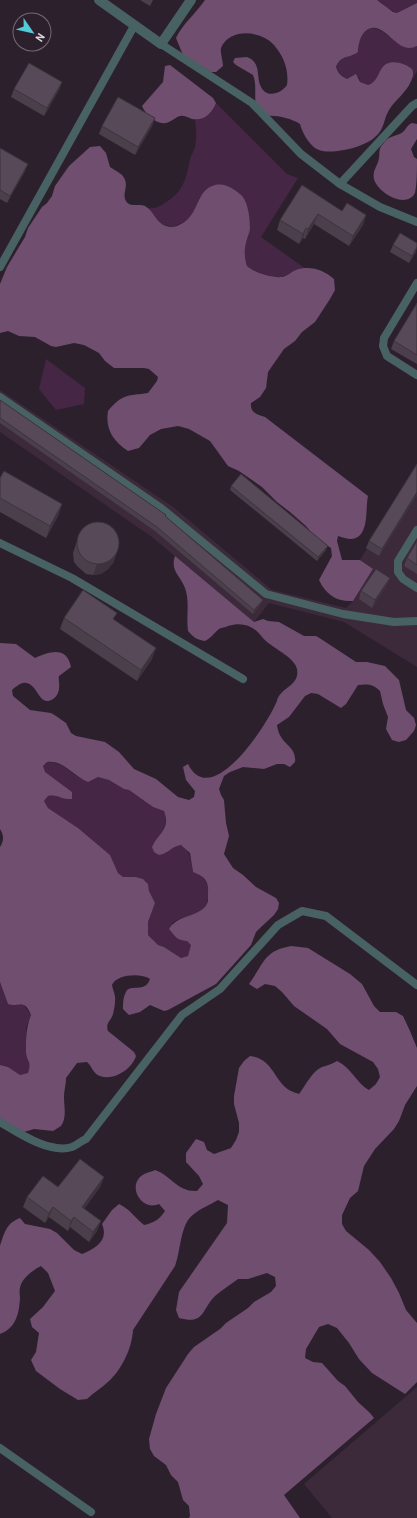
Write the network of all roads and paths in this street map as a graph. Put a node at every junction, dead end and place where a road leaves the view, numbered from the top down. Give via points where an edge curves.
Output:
1 (99, 0) edge
2 (191, 0) edge
3 (134, 26) junction
4 (161, 44) junction
5 (417, 103) edge
6 (340, 184) junction
7 (417, 222) edge
8 (0, 267) edge
9 (417, 283) edge
10 (417, 374) edge
11 (0, 397) edge
12 (417, 530) edge
13 (0, 543) edge
14 (417, 588) edge
15 (417, 621) edge
16 (243, 679) dead end
17 (417, 985) edge
18 (0, 1122) edge
19 (0, 1448) edge
20 (91, 1512) dead end

1 - 3 street
2 - 4 street
3 - 4 street
3 - 8 lane
4 - 6 lane via 252,103 301,154
5 - 6 lane
6 - 7 lane via 380,207
9 - 10 lane via 384,338 383,346 387,356
11 - 15 lane via 161,508 266,594 343,614 394,622
12 - 14 lane via 398,560 398,572 403,579
13 - 16 lane via 72,578
17 - 18 lane via 326,916 302,911 278,925 220,988 182,1015 86,1139 72,1147 48,1147
19 - 20 lane

